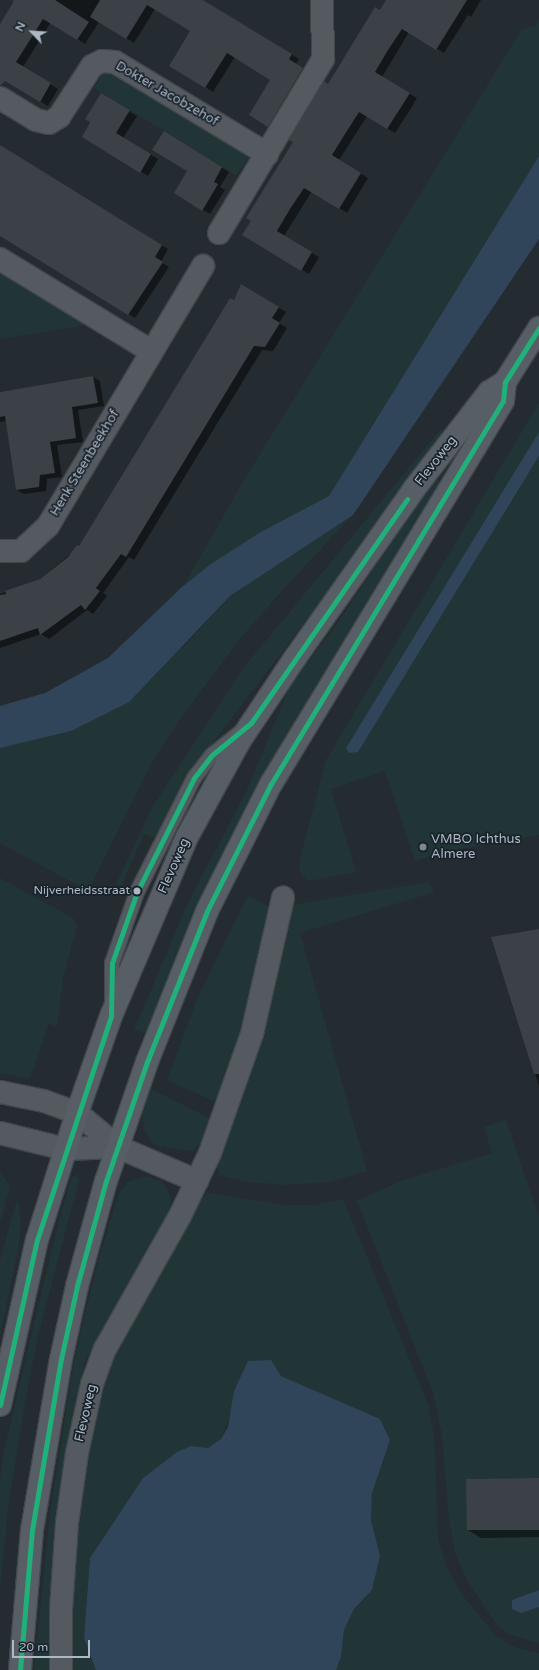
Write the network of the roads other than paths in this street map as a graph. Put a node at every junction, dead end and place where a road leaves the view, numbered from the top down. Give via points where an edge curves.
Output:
1 (322, 0) edge
2 (0, 98) edge
3 (267, 154) junction
4 (219, 233) dead end
5 (0, 259) edge
6 (203, 266) dead end
7 (539, 328) edge
8 (151, 351) junction
9 (505, 382) junction
10 (0, 551) edge
11 (283, 897) dead end
12 (0, 1092) edge
13 (76, 1113) junction
14 (0, 1133) edge
15 (118, 1147) junction
16 (65, 1150) junction
17 (197, 1181) junction
18 (0, 1405) edge
19 (20, 1670) edge
20 (60, 1670) edge

1 - 3 street via 323,59
2 - 3 street, Dokter Jacobzehof via 36,120 49,123 59,117 92,66 102,61 115,62
3 - 4 street
5 - 8 street
6 - 8 street, Henk Steenbeekhof
7 - 9 main road, Flevoweg
8 - 10 street, Henk Steenbeekhof via 48,526 21,551
9 - 13 main road, Flevoweg via 489,392 414,489 251,723 187,837 111,1016
9 - 15 main road, Flevoweg via 503,401 271,784 207,911 147,1062
11 - 17 street, Flevoweg via 252,1034 210,1152
12 - 13 street via 44,1101
13 - 15 street
13 - 16 main road, Flevoweg
14 - 16 street
15 - 16 street
15 - 17 street
15 - 19 main road, Flevoweg via 77,1286 50,1420 32,1530
16 - 18 main road, Flevoweg via 37,1240
17 - 20 street, Flevoweg via 105,1349 92,1384 77,1453 67,1523

